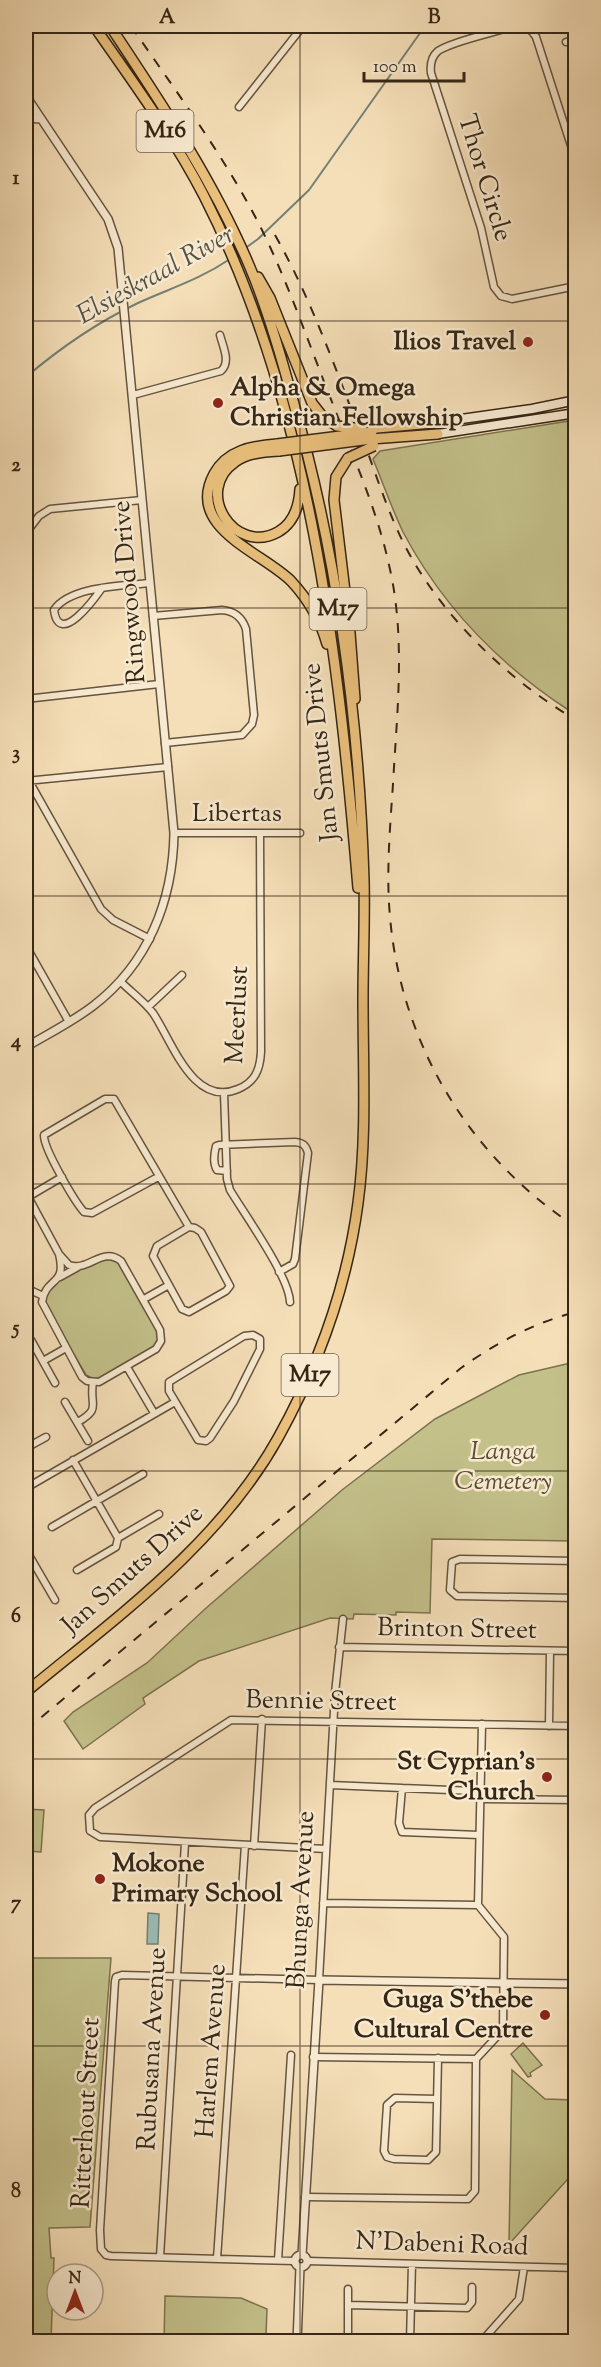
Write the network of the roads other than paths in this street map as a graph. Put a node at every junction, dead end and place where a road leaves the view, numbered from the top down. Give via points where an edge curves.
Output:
1 (94, 26) edge
2 (110, 26) edge
3 (303, 26) edge
4 (576, 39) edge
5 (566, 42) dead end
6 (26, 96) edge
7 (239, 107) dead end
8 (26, 118) edge
9 (41, 119) junction
10 (576, 161) edge
11 (248, 263) junction
12 (576, 286) edge
13 (220, 335) dead end
14 (133, 395) junction
15 (576, 400) edge
16 (576, 413) edge
17 (433, 423) joint
18 (438, 434) joint
19 (371, 437) junction
20 (278, 447) junction
21 (296, 460) junction
22 (142, 500) junction
23 (26, 533) edge
24 (150, 583) junction
25 (102, 588) junction
26 (153, 616) junction
27 (335, 666) junction
28 (159, 684) junction
29 (26, 699) edge
30 (355, 741) junction
31 (165, 743) junction
32 (168, 767) junction
33 (27, 781) edge
34 (174, 833) junction
35 (260, 833) junction
36 (300, 833) dead end
37 (150, 939) junction
38 (26, 946) edge
39 (363, 950) junction
40 (182, 975) dead end
41 (120, 981) junction
42 (148, 1007) junction
43 (69, 1022) junction
44 (26, 1047) edge
45 (224, 1093) junction
46 (226, 1144) junction
47 (227, 1171) junction
48 (62, 1177) junction
49 (159, 1177) junction
50 (27, 1195) edge
51 (189, 1227) junction
52 (59, 1254) junction
53 (78, 1267) junction
54 (279, 1272) junction
55 (60, 1277) junction
56 (169, 1285) junction
57 (26, 1288) edge
58 (43, 1296) junction
59 (144, 1299) junction
60 (290, 1302) dead end
61 (31, 1341) dead end
62 (66, 1348) junction
63 (43, 1361) junction
64 (127, 1367) junction
65 (93, 1382) junction
66 (55, 1383) dead end
67 (65, 1402) dead end
68 (175, 1402) junction
69 (154, 1413) junction
70 (78, 1422) junction
71 (46, 1437) dead end
72 (88, 1441) dead end
73 (26, 1448) edge
74 (73, 1460) junction
75 (144, 1474) dead end
76 (26, 1488) edge
77 (97, 1501) junction
78 (159, 1514) dead end
79 (52, 1527) dead end
80 (118, 1538) junction
81 (26, 1550) edge
82 (576, 1561) edge
83 (77, 1570) dead end
84 (576, 1598) edge
85 (54, 1600) dead end
86 (343, 1619) dead end
87 (339, 1647) junction
88 (550, 1651) junction
89 (576, 1651) edge
90 (26, 1692) edge
91 (262, 1719) junction
92 (334, 1721) junction
93 (482, 1724) junction
94 (549, 1726) junction
95 (576, 1726) edge
96 (330, 1785) junction
97 (402, 1788) junction
98 (480, 1795) junction
99 (576, 1800) edge
100 (479, 1835) junction
101 (185, 1843) junction
102 (245, 1845) junction
103 (254, 1846) junction
104 (326, 1849) junction
105 (323, 1903) junction
106 (478, 1905) junction
107 (177, 1976) junction
108 (236, 1978) junction
109 (319, 1980) junction
110 (505, 1982) junction
111 (576, 1984) edge
112 (291, 2055) dead end
113 (314, 2057) junction
114 (438, 2058) junction
115 (476, 2059) junction
116 (437, 2099) junction
117 (305, 2197) junction
118 (159, 2258) junction
119 (304, 2258) junction
120 (217, 2259) junction
121 (278, 2260) junction
122 (295, 2261) junction
123 (412, 2264) junction
124 (300, 2267) junction
125 (524, 2267) junction
126 (576, 2268) edge
127 (472, 2287) dead end
128 (348, 2289) dead end
129 (349, 2305) junction
130 (411, 2306) junction
131 (297, 2342) edge
132 (348, 2342) edge
133 (410, 2342) edge
134 (481, 2342) edge

1 - 21 main road, Jan Smuts Drive / M16 via 184,162 226,243 262,335
2 - 11 main road, Jan Smuts Drive / M16 via 192,154
3 - 7 street
4 - 5 street
6 - 9 street, Ringwood Drive
8 - 9 street
9 - 14 street, Ringwood Drive via 108,219 118,248
10 - 12 street, Thor Circle via 536,38 528,28 512,27 440,50 434,57 431,73 481,228 495,290 512,299
11 - 19 main road, bridge via 270,298 312,403 337,426
11 - 30 main road, Jan Smuts Drive / M17 via 274,333 307,450 338,610
13 - 14 street via 226,366 220,371
14 - 22 street, Ringwood Drive
15 - 17 main road
16 - 18 main road
17 - 19 main road
18 - 19 main road
19 - 20 main road, bridge
19 - 30 main road, bridge via 338,471 334,494 353,660
20 - 21 main road via 241,458 222,475 219,507 228,523 241,533 268,536 291,521 299,498
20 - 27 main road via 241,450 224,461 211,480 209,506 222,531 276,568 304,596
21 - 27 main road, Jan Smuts Drive / M17
22 - 23 street via 50,509
22 - 24 street, Ringwood Drive
24 - 25 street
24 - 26 street, Ringwood Drive
25 - 25 street via 80,616 64,623 55,617 54,610 68,597
26 - 28 street, Ringwood Drive
26 - 31 street via 230,610 241,618 246,629 252,724 242,735
27 - 39 main road, Jan Smuts Drive / M17 via 346,744
28 - 29 street
28 - 31 street, Ringwood Drive
30 - 39 main road, Jan Smuts Drive / M17 via 364,881
31 - 32 street, Ringwood Drive
32 - 33 street
32 - 34 street, Ringwood Drive
33 - 37 street via 100,909 112,920
34 - 35 street, Libertas
34 - 37 street, Ringwood Drive via 167,894
35 - 36 street, Libertas
35 - 45 street, Meerlust via 260,1065 257,1075 243,1087
37 - 41 street, Ringwood Drive
38 - 43 street
39 - 90 main road, Jan Smuts Drive / M17 via 363,1132 358,1204 340,1288 307,1383 276,1442 215,1525 180,1562
40 - 42 street
41 - 42 street, Meerlust
41 - 43 street, Ringwood Drive
42 - 45 street, Meerlust via 191,1076 213,1091
43 - 44 street, Ringwood Drive
45 - 46 street
46 - 47 street
46 - 47 street via 216,1146 215,1166
46 - 54 street via 295,1142 307,1147 295,1259
47 - 54 street via 230,1190
48 - 49 street via 88,1214
48 - 49 street via 44,1143 44,1135 110,1098 118,1103
48 - 50 street
49 - 51 street
50 - 52 street
51 - 56 street via 154,1251
51 - 56 street via 201,1232 230,1286 189,1312 182,1308
52 - 53 street via 69,1265
52 - 55 street
53 - 55 street
53 - 59 street via 105,1255 116,1257
54 - 60 street
55 - 58 street
56 - 59 street
57 - 58 street
58 - 62 street via 43,1307
59 - 64 street via 160,1330 161,1341 156,1349
61 - 63 street
62 - 63 street
62 - 65 street via 82,1377
63 - 66 street
64 - 65 street
64 - 69 street
65 - 70 street via 93,1410
67 - 70 street
68 - 68 street via 168,1388 171,1379 244,1336 253,1335 260,1340 260,1349 238,1392 206,1441 194,1436
68 - 69 street
69 - 74 street
70 - 72 street
71 - 73 street
74 - 76 street
74 - 77 street
75 - 77 street
77 - 79 street
77 - 80 street
78 - 80 street
80 - 83 street via 116,1547
81 - 85 street
82 - 84 street via 460,1559 452,1562 450,1575 450,1590 457,1596
86 - 87 street, Bhunga Avenue
87 - 88 street, Brinton Street
87 - 92 street, Bhunga Avenue
88 - 89 street, Brinton Street
88 - 94 street
91 - 92 street, Bennie Street
91 - 101 street, Bennie Street via 227,1722 89,1815 90,1831 97,1837
91 - 103 street
92 - 93 street, Bennie Street
92 - 96 street, Bhunga Avenue
93 - 94 street, Bennie Street
93 - 98 street
94 - 95 street, Bennie Street
96 - 97 street
96 - 104 street, Bhunga Avenue
97 - 98 street via 474,1791
97 - 100 street via 402,1832
98 - 99 street via 485,1799
98 - 100 street
100 - 106 street
101 - 102 street, Bennie Street
101 - 107 street, Rubusana Avenue
102 - 103 street, Bennie Street
102 - 108 street, Harlem Avenue
103 - 104 street, Bennie Street
104 - 105 street, Bhunga Avenue
105 - 106 street
105 - 109 street, Bhunga Avenue
106 - 110 street via 504,1937
107 - 108 street
107 - 118 street, Rubusana Avenue
107 - 118 street, Ritterhout Street via 116,1977 99,2244 102,2252 111,2256
108 - 109 street
108 - 120 street, Harlem Avenue
109 - 110 street
109 - 113 street, Bhunga Avenue
110 - 111 street
110 - 115 street via 503,2030
112 - 121 street
113 - 114 street
113 - 117 street, Bhunga Avenue
114 - 115 street
114 - 116 street
115 - 117 street via 473,2196
116 - 116 street via 437,2149 432,2158 387,2157 384,2151 390,2101
117 - 119 street, Bhunga Avenue
118 - 120 street
119 - 122 street via 297,2256
119 - 123 street, N'Dabeni Road
119 - 124 street via 305,2266
120 - 121 street
121 - 122 street
122 - 124 street
123 - 125 street, N'Dabeni Road
123 - 130 street
124 - 131 street
125 - 126 street, N'Dabeni Road
125 - 134 street via 519,2299
127 - 130 street via 467,2308
128 - 129 street
129 - 130 street
129 - 132 street
130 - 133 street

